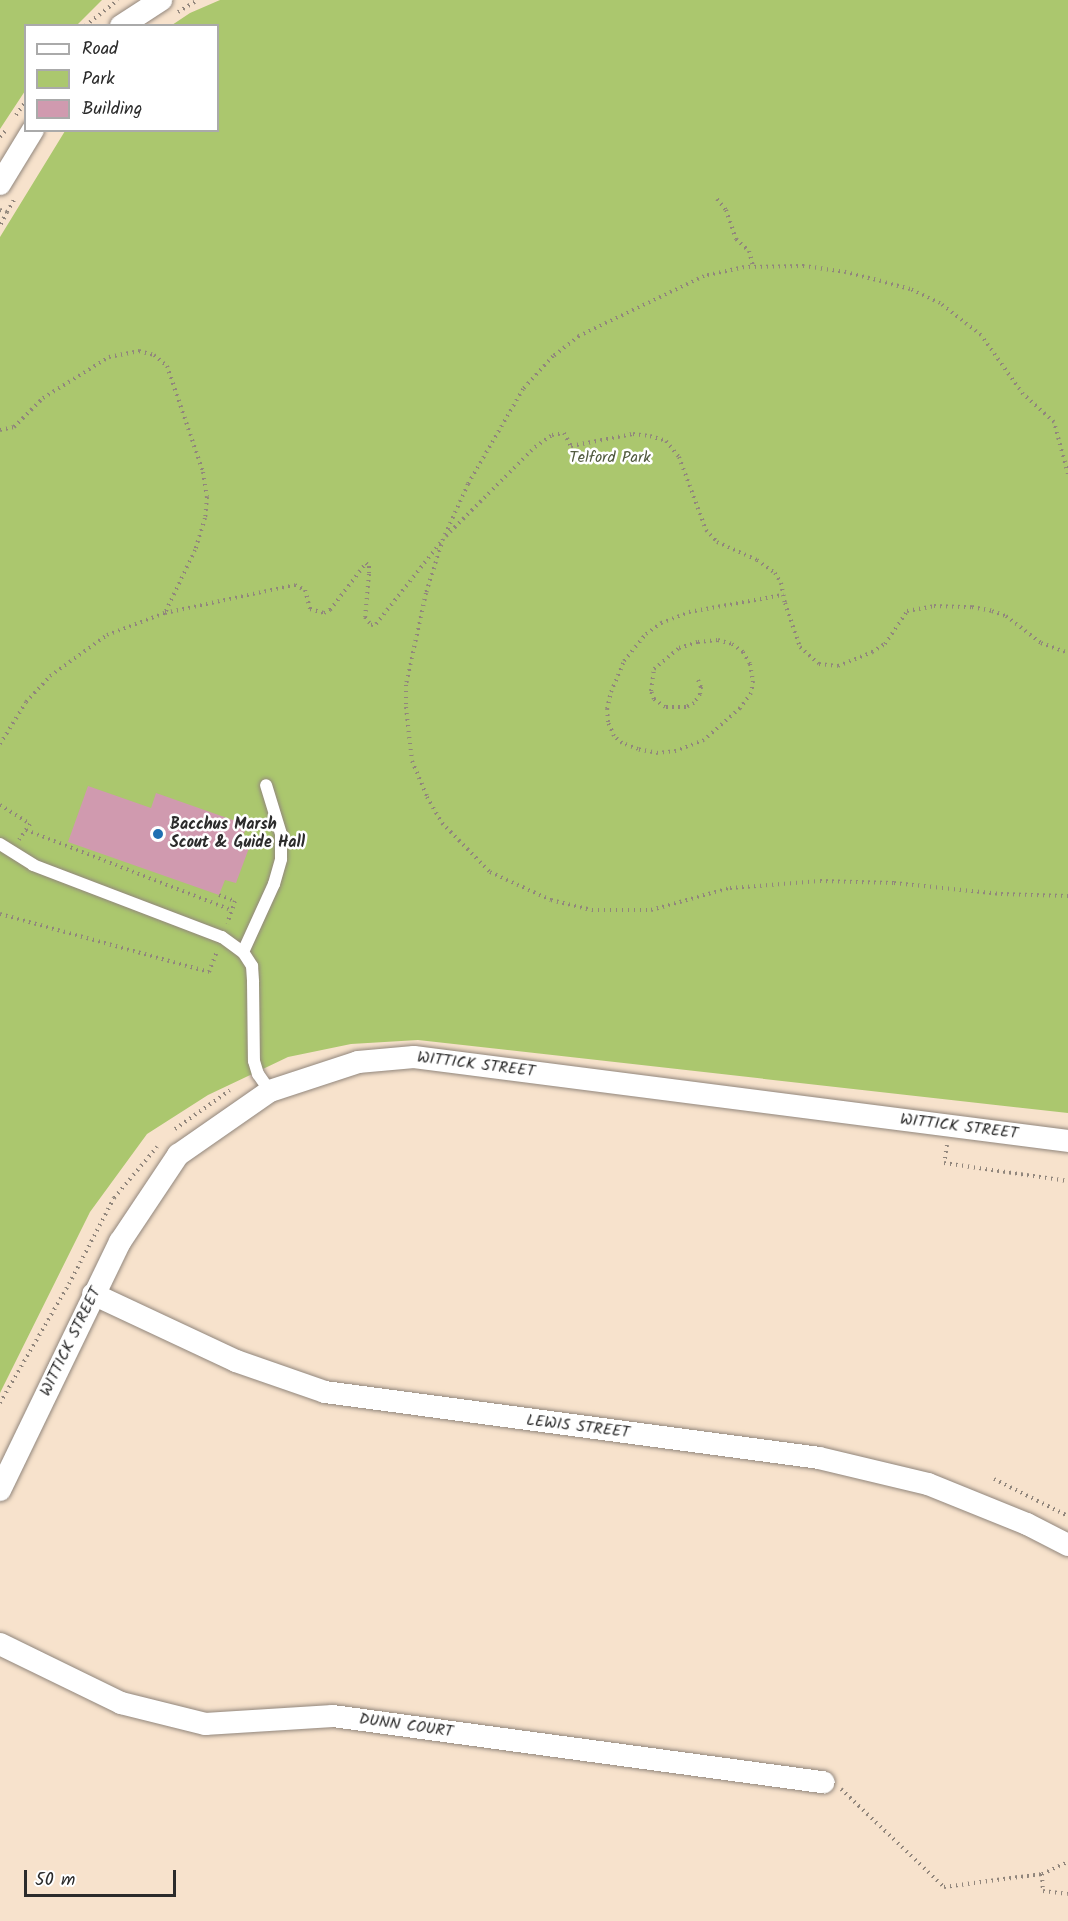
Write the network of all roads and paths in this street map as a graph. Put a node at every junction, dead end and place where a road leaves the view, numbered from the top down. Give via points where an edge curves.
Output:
1 (118, 0) edge
2 (161, 0) edge
3 (88, 24) edge
4 (124, 24) edge
5 (32, 132) edge
6 (0, 184) edge
7 (717, 199) dead end
8 (0, 210) edge
9 (0, 226) edge
10 (753, 266) junction
11 (0, 430) edge
12 (1068, 474) edge
13 (444, 539) junction
14 (783, 595) junction
15 (165, 613) junction
16 (1068, 653) edge
17 (698, 680) dead end
18 (0, 744) edge
19 (267, 785) dead end
20 (26, 830) dead end
21 (0, 844) edge
22 (219, 896) dead end
23 (1068, 896) edge
24 (231, 910) junction
25 (0, 914) edge
26 (222, 937) junction
27 (243, 952) junction
28 (270, 1091) junction
29 (949, 1126) junction
30 (1068, 1141) edge
31 (1068, 1180) edge
32 (93, 1294) junction
33 (994, 1479) dead end
34 (0, 1490) edge
35 (1068, 1516) edge
36 (1068, 1545) edge
37 (0, 1644) edge
38 (824, 1782) joint
39 (1068, 1862) edge
40 (1042, 1874) junction
41 (1068, 1894) edge

1 - 3 path
2 - 4 street
5 - 6 street
7 - 10 path via 726,210 736,239 749,251
8 - 9 path via 7,212
10 - 12 path via 804,266 846,272 910,289 949,309 981,335 1023,394 1054,422
10 - 13 path via 704,276 579,336 553,356 524,389 499,427
11 - 15 path via 14,427 44,398 109,357 140,351 154,355 167,366 203,472 207,497 195,550
13 - 14 path via 552,435 564,433 571,446 633,434 650,436 666,441 679,457 706,530 717,542 775,573
13 - 15 path via 381,620 371,625 365,617 369,574 366,564 324,613 310,609 305,590 295,585
13 - 23 path via 426,593 406,685 407,732 412,761 442,823 490,872 551,900 609,911 651,910 730,888 820,881
14 - 16 path via 800,647 811,660 828,666 872,652 885,644 907,611 934,606 992,611 1006,616 1041,643
14 - 17 path via 690,612 661,623 646,634 624,661 611,692 607,709 614,736 622,743 658,753 704,740 740,708 751,693 753,681 743,652 718,640 679,648 654,669 651,691 654,699 665,707 686,707 700,694
15 - 18 path via 106,635 50,676 26,702
19 - 27 lane via 281,834 281,859
20 - 24 path
21 - 26 lane via 33,865
22 - 24 path via 235,901
24 - 26 path
25 - 26 path via 209,972
26 - 27 lane
27 - 28 lane via 252,966 254,1060
28 - 29 street, WITTICK STREET via 358,1062 414,1057
28 - 32 street, WITTICK STREET via 178,1155 120,1242
29 - 30 street, WITTICK STREET
29 - 31 path via 944,1164
32 - 34 street, WITTICK STREET
32 - 36 street, LEWIS STREET via 236,1360 325,1392 819,1458 928,1484
33 - 35 path
37 - 38 street, DUNN COURT via 121,1703 205,1724 333,1716
38 - 40 path via 847,1792 944,1887
39 - 40 path
40 - 41 path via 1043,1891

